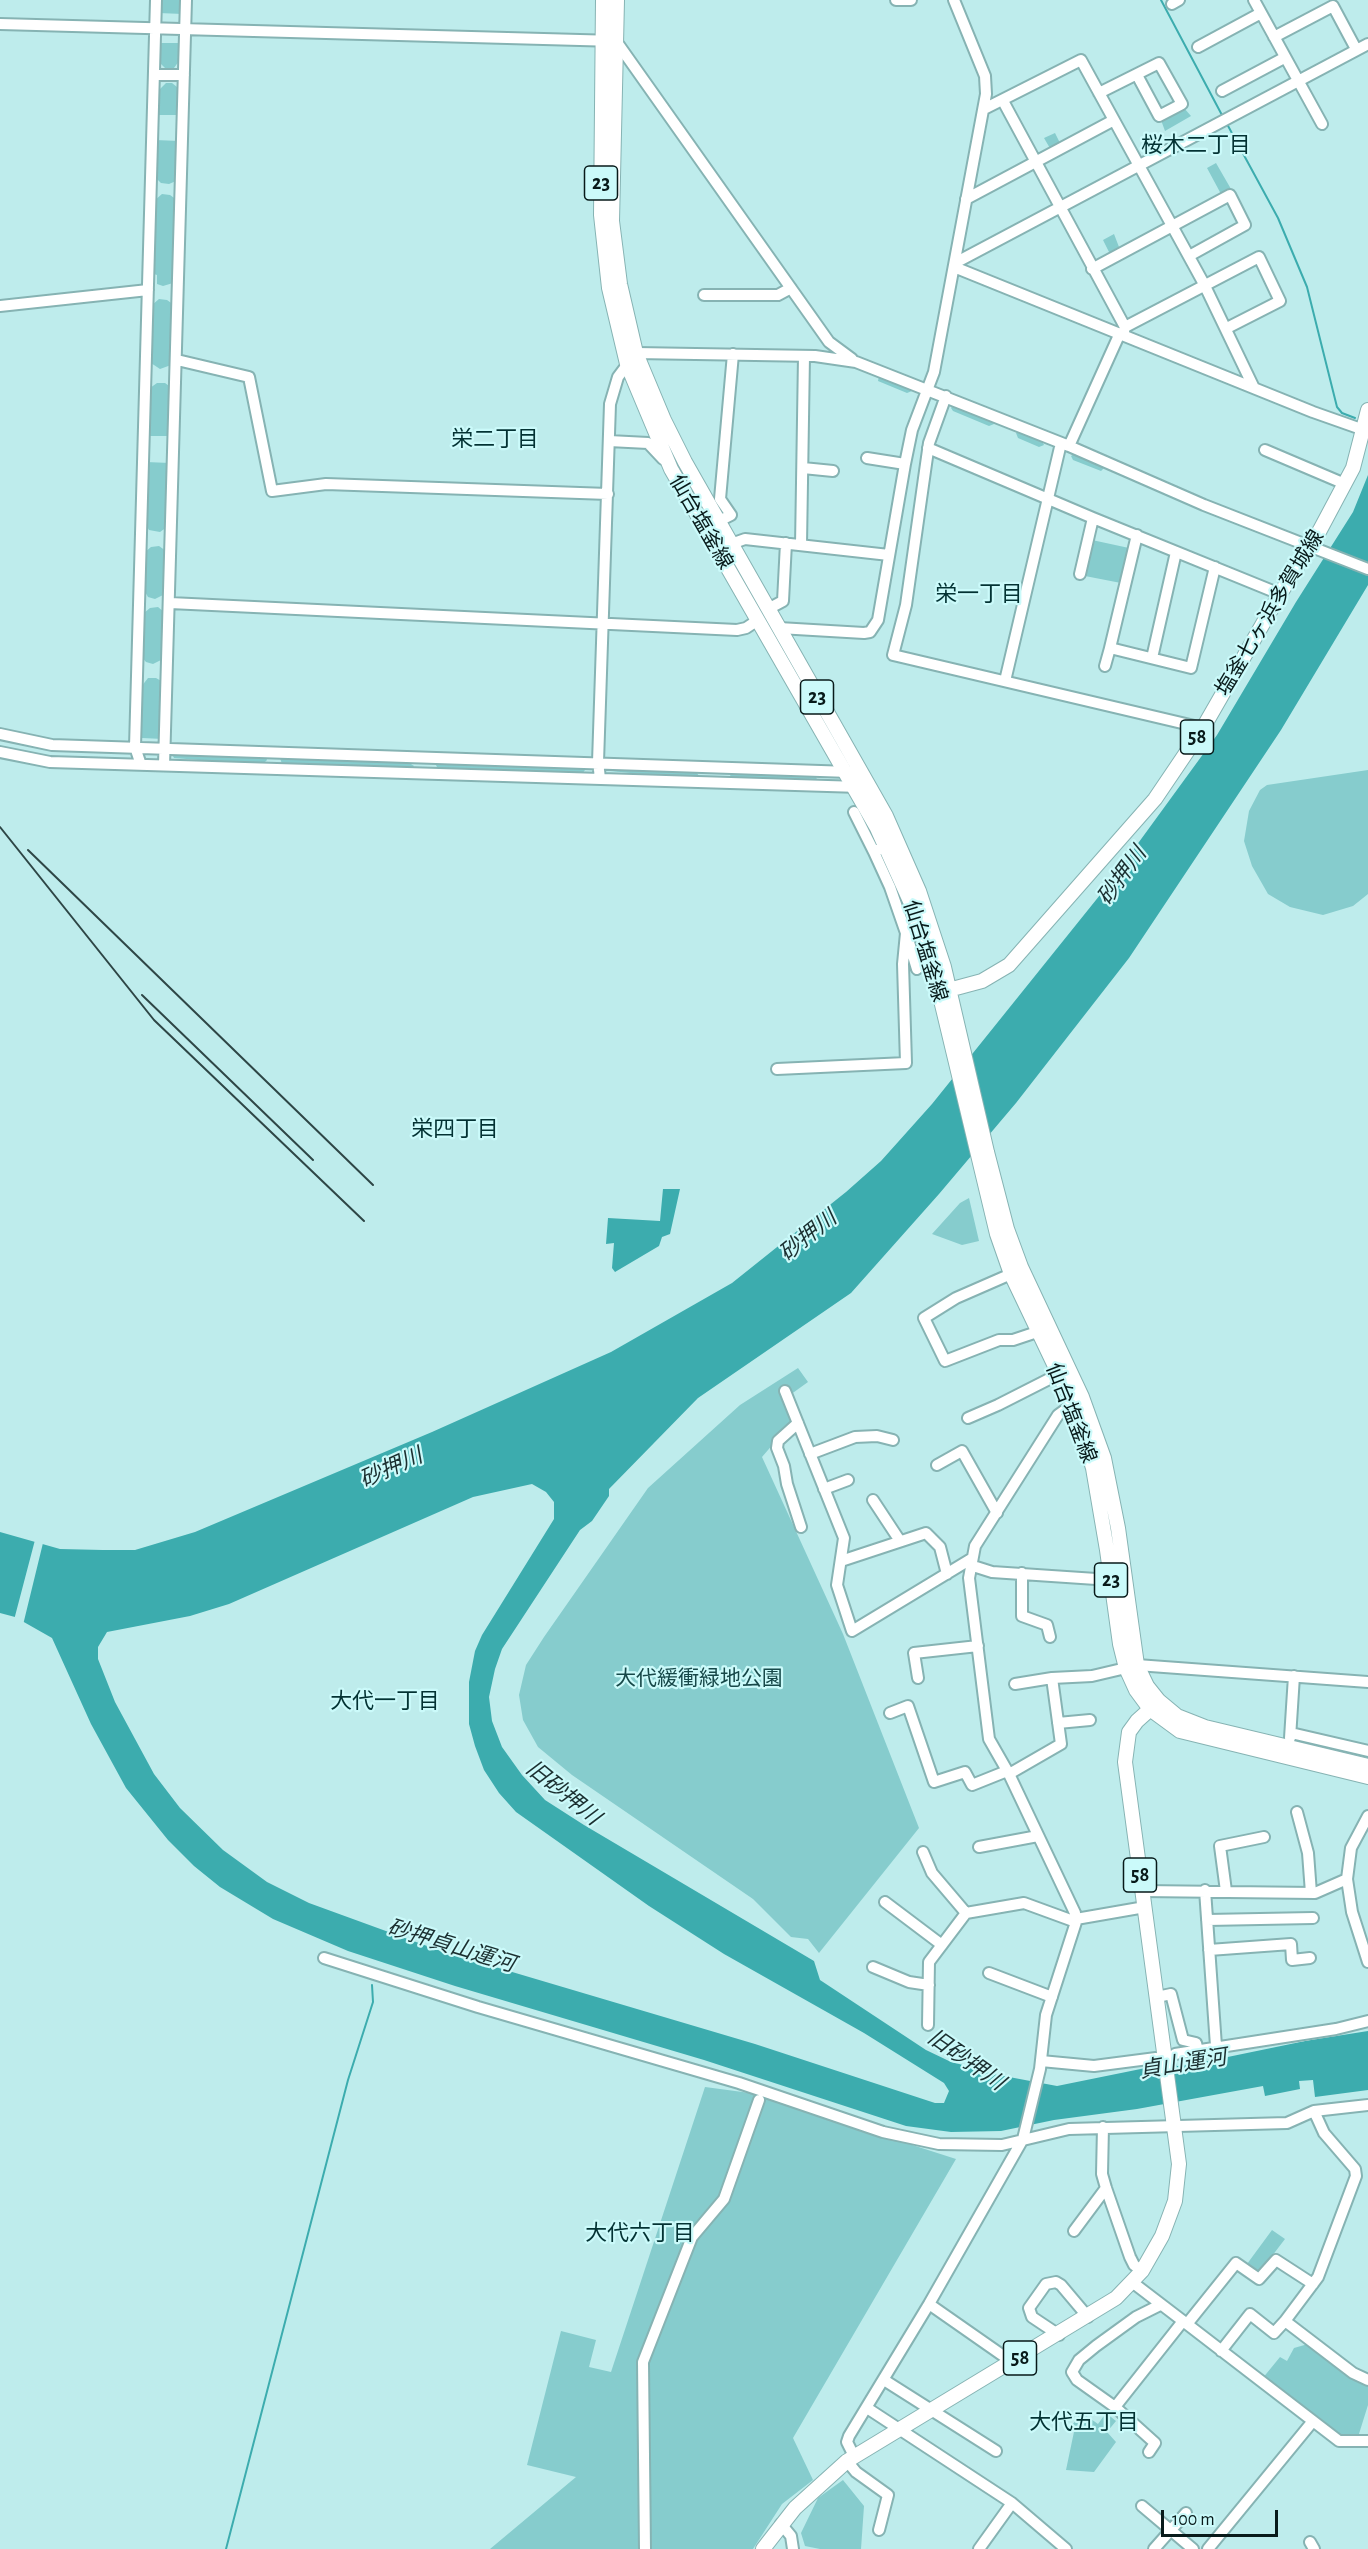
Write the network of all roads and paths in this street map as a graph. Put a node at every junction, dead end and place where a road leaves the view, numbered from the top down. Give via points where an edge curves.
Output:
1 (156, 0) edge
2 (186, 0) edge
3 (603, 0) edge
4 (617, 0) edge
5 (896, 0) edge
6 (911, 0) edge
7 (954, 0) edge
8 (1254, 0) edge
9 (1261, 13) junction
10 (0, 24) edge
11 (155, 28) junction
12 (185, 29) junction
13 (1274, 37) junction
14 (609, 40) junction
15 (1368, 44) edge
16 (1197, 47) dead end
17 (1356, 49) junction
18 (1284, 58) junction
19 (154, 75) junction
20 (184, 75) junction
21 (1137, 75) junction
22 (1297, 81) junction
23 (1222, 91) dead end
24 (1099, 93) junction
25 (1003, 101) junction
26 (984, 109) junction
27 (1114, 120) junction
28 (1322, 124) dead end
29 (1036, 162) junction
30 (1138, 165) junction
31 (966, 199) junction
32 (1060, 207) junction
33 (1172, 225) junction
34 (1188, 256) junction
35 (954, 265) junction
36 (1092, 268) junction
37 (1204, 284) junction
38 (791, 288) junction
39 (148, 290) junction
40 (704, 295) dead end
41 (0, 306) edge
42 (1227, 328) junction
43 (1123, 332) junction
44 (830, 342) junction
45 (636, 353) junction
46 (733, 354) junction
47 (810, 356) junction
48 (177, 360) junction
49 (856, 362) junction
50 (627, 364) junction
51 (1254, 388) junction
52 (928, 389) junction
53 (946, 396) junction
54 (1368, 410) edge
55 (1364, 430) junction
56 (609, 441) junction
57 (1065, 444) junction
58 (928, 448) junction
59 (1265, 450) dead end
60 (867, 458) dead end
61 (904, 464) junction
62 (802, 468) junction
63 (671, 469) junction
64 (833, 471) dead end
65 (1345, 484) junction
66 (608, 494) junction
67 (1047, 497) junction
68 (1093, 518) junction
69 (717, 522) junction
70 (1137, 535) junction
71 (786, 543) junction
72 (731, 544) junction
73 (801, 545) junction
74 (1315, 548) junction
75 (1176, 552) junction
76 (889, 555) junction
77 (1215, 567) junction
78 (1368, 569) edge
79 (1080, 574) dead end
80 (1280, 594) junction
81 (170, 603) junction
82 (768, 609) junction
83 (758, 620) junction
84 (604, 624) junction
85 (779, 628) junction
86 (1110, 648) junction
87 (1152, 658) junction
88 (1105, 666) dead end
89 (1005, 681) junction
90 (1203, 728) junction
91 (0, 734) edge
92 (135, 747) junction
93 (165, 748) junction
94 (0, 752) edge
95 (598, 762) junction
96 (141, 765) junction
97 (164, 765) junction
98 (706, 767) junction
99 (843, 771) junction
100 (859, 772) junction
101 (600, 778) junction
102 (705, 782) junction
103 (852, 786) junction
104 (869, 788) junction
105 (854, 812) dead end
106 (880, 849) junction
107 (906, 933) junction
108 (917, 969) dead end
109 (944, 991) junction
110 (777, 1069) dead end
111 (983, 1157) junction
112 (1011, 1274) junction
113 (1037, 1332) junction
114 (1059, 1374) junction
115 (785, 1391) dead end
116 (1078, 1400) junction
117 (968, 1418) dead end
118 (798, 1423) junction
119 (893, 1440) dead end
120 (810, 1454) junction
121 (937, 1465) dead end
122 (848, 1480) dead end
123 (824, 1489) junction
124 (873, 1500) dead end
125 (997, 1513) junction
126 (801, 1527) dead end
127 (900, 1541) junction
128 (841, 1561) junction
129 (971, 1562) junction
130 (1022, 1573) junction
131 (947, 1574) junction
132 (1111, 1580) junction
133 (1050, 1637) dead end
134 (978, 1646) junction
135 (1131, 1667) junction
136 (1294, 1676) junction
137 (918, 1678) dead end
138 (1052, 1678) junction
139 (1368, 1682) edge
140 (1015, 1684) dead end
141 (1154, 1706) junction
142 (890, 1713) dead end
143 (1090, 1720) dead end
144 (1058, 1723) junction
145 (1291, 1733) junction
146 (1287, 1747) junction
147 (1368, 1751) edge
148 (1368, 1766) edge
149 (1008, 1772) junction
150 (1368, 1777) edge
151 (1297, 1812) dead end
152 (1368, 1816) edge
153 (1038, 1836) junction
154 (1264, 1837) dead end
155 (979, 1847) dead end
156 (923, 1852) dead end
157 (1347, 1879) junction
158 (1205, 1890) junction
159 (1142, 1891) junction
160 (1226, 1891) junction
161 (1311, 1893) junction
162 (885, 1902) dead end
163 (1145, 1907) junction
164 (966, 1912) junction
165 (1313, 1918) dead end
166 (1207, 1920) junction
167 (1076, 1921) junction
168 (942, 1945) junction
169 (1209, 1950) junction
170 (324, 1958) dead end
171 (1310, 1958) dead end
172 (1368, 1962) edge
173 (873, 1967) dead end
174 (989, 1973) dead end
175 (929, 1985) junction
176 (1052, 1996) junction
177 (1157, 1997) junction
178 (1368, 2021) edge
179 (928, 2025) dead end
180 (1216, 2046) junction
181 (1198, 2050) junction
182 (1166, 2057) junction
183 (1041, 2065) junction
184 (759, 2100) dead end
185 (1368, 2105) edge
186 (1314, 2111) junction
187 (1103, 2127) junction
188 (1175, 2127) junction
189 (1023, 2139) junction
190 (1106, 2188) junction
191 (1074, 2231) dead end
192 (1142, 2271) junction
193 (1132, 2282) junction
194 (1313, 2284) junction
195 (929, 2304) junction
196 (1160, 2305) junction
197 (1088, 2317) junction
198 (1286, 2321) junction
199 (1185, 2323) junction
200 (1059, 2335) junction
201 (1221, 2351) junction
202 (1012, 2362) junction
203 (884, 2380) junction
204 (1368, 2380) edge
205 (1115, 2407) junction
206 (867, 2408) junction
207 (932, 2410) junction
208 (1313, 2421) junction
209 (899, 2429) junction
210 (1368, 2440) edge
211 (996, 2451) dead end
212 (1149, 2452) dead end
213 (850, 2459) junction
214 (1012, 2503) junction
215 (1142, 2506) dead end
216 (1186, 2513) dead end
217 (782, 2524) junction
218 (879, 2530) dead end
219 (1171, 2530) junction
220 (983, 2548) edge
221 (645, 2549) edge
222 (763, 2549) edge
223 (793, 2549) edge
224 (1066, 2549) edge
225 (1154, 2549) edge
226 (1193, 2549) edge
227 (1208, 2549) edge

1 - 11 street
2 - 12 street
3 - 14 main road, 仙台塩釜線 / 23
4 - 14 main road, 仙台塩釜線 / 23
5 - 6 street
7 - 26 street via 985,76
8 - 9 street
9 - 13 street
9 - 16 street
10 - 11 street
11 - 12 street
11 - 19 street
12 - 14 street
12 - 20 street
13 - 17 street via 1333,6
13 - 18 street
14 - 38 street
14 - 45 main road, 仙台塩釜線 / 23 via 612,222 620,284
14 - 50 main road, 仙台塩釜線 / 23 via 601,215 609,288
15 - 17 street
17 - 22 street
18 - 22 street
18 - 23 street
19 - 20 street
19 - 39 street
20 - 48 street
21 - 21 street via 1159,63 1182,104 1159,116
21 - 24 street
22 - 28 street
22 - 30 street
24 - 25 street via 1081,60
24 - 27 street
25 - 26 street
25 - 29 street
26 - 31 street
27 - 29 street
27 - 30 street
29 - 31 street
29 - 32 street
30 - 32 street
30 - 33 street
31 - 35 street
32 - 35 street
32 - 36 street
33 - 34 street
33 - 34 street via 1230,195 1245,225
33 - 36 street
34 - 37 street
35 - 43 street
35 - 52 street
36 - 43 street
37 - 42 street
37 - 42 street via 1259,256 1280,301
37 - 43 street
38 - 40 street via 778,296
38 - 44 street
39 - 41 street
39 - 92 street
42 - 51 street
43 - 51 street
43 - 57 street
44 - 47 street via 822,352
44 - 49 street
45 - 46 street
45 - 50 street
45 - 69 main road, 仙台塩釜線 / 23 via 664,420
46 - 47 street
46 - 69 street via 720,499 730,515
47 - 49 street
47 - 62 street
48 - 66 street via 249,377 272,491 326,484
48 - 81 street
49 - 52 street
50 - 56 street via 612,391
50 - 63 main road, 仙台塩釜線 / 23
51 - 55 street
52 - 53 street
52 - 61 street
53 - 57 street
53 - 58 street
54 - 55 main road, 塩釜七ヶ浜多賀城線 / 58
55 - 65 main road, 塩釜七ヶ浜多賀城線 / 58
56 - 63 street via 648,442
56 - 66 street
57 - 67 street
57 - 74 street
58 - 67 street
58 - 89 street via 906,605 893,655
59 - 65 street
60 - 61 street
61 - 76 street
62 - 64 street
62 - 73 street
63 - 83 main road, 仙台塩釜線 / 23
65 - 74 main road, 塩釜七ヶ浜多賀城線 / 58
66 - 84 street
67 - 68 street
67 - 89 street
68 - 70 street
68 - 79 street
69 - 72 main road, 仙台塩釜線 / 23
70 - 75 street
70 - 86 street
71 - 72 street via 740,539
71 - 73 street
71 - 82 street via 783,601
72 - 82 main road, 仙台塩釜線 / 23
73 - 76 street
74 - 78 street
74 - 80 main road, 塩釜七ヶ浜多賀城線 / 58
75 - 77 street
75 - 87 street
76 - 85 street via 878,620 870,632
77 - 80 street
77 - 87 street via 1191,668
80 - 90 main road, 塩釜七ヶ浜多賀城線 / 58
81 - 84 street
81 - 93 street
82 - 85 main road, 仙台塩釜線 / 23
83 - 84 street via 737,630
83 - 99 main road, 仙台塩釜線 / 23
84 - 95 street
85 - 100 main road, 仙台塩釜線 / 23
86 - 87 street
86 - 88 street
89 - 90 street
90 - 109 main road, 塩釜七ヶ浜多賀城線 / 58 via 1155,799 1024,950 996,974
91 - 92 street via 52,744
92 - 93 street
92 - 96 street
93 - 95 street
93 - 97 street
94 - 96 street via 50,762
95 - 98 street
95 - 101 street
96 - 97 street
97 - 101 street
98 - 99 street
98 - 102 street
99 - 100 street
99 - 103 main road, 仙台塩釜線 / 23
100 - 104 main road, 仙台塩釜線 / 23
101 - 102 street
102 - 103 street
103 - 104 street
103 - 106 main road, 仙台塩釜線 / 23
104 - 109 main road, 仙台塩釜線 / 23 via 886,816 919,891
105 - 106 street
106 - 107 street
106 - 109 main road, 仙台塩釜線 / 23 via 914,910
107 - 108 street
107 - 110 street via 906,1063
109 - 111 main road, 仙台塩釜線 / 23
111 - 112 main road, 仙台塩釜線 / 23 via 997,1234
111 - 116 main road, 仙台塩釜線 / 23 via 1021,1267
112 - 113 main road, 仙台塩釜線 / 23
112 - 113 street via 956,1298 924,1318 945,1361 999,1340
113 - 114 main road, 仙台塩釜線 / 23
114 - 116 main road, 仙台塩釜線 / 23
114 - 117 street
115 - 118 street
116 - 125 street via 1058,1415
116 - 132 main road, 仙台塩釜線 / 23 via 1098,1490
116 - 135 main road, 仙台塩釜線 / 23 via 1094,1425 1112,1492
118 - 120 street
118 - 126 street via 778,1441 777,1448
119 - 120 street via 855,1437
120 - 123 street
121 - 125 street via 962,1451
122 - 123 street
123 - 128 street via 844,1538
124 - 127 street
125 - 129 street via 975,1546
127 - 128 street
127 - 131 street via 927,1533 940,1547
128 - 131 street via 837,1585 852,1631
129 - 130 street via 992,1572
129 - 131 street
129 - 134 street via 969,1578
130 - 132 street
130 - 133 street via 1022,1616 1047,1625
132 - 135 main road, 仙台塩釜線 / 23 via 1120,1644
134 - 137 street via 914,1653
134 - 149 street via 989,1739
135 - 136 street
135 - 138 street via 1092,1676
135 - 141 main road, 仙台塩釜線 / 23 via 1147,1686
136 - 139 street
136 - 145 street
138 - 140 street
138 - 144 street
141 - 146 main road, 仙台塩釜線 / 23 via 1205,1727
141 - 150 main road, 仙台塩釜線 / 23 via 1180,1731
141 - 159 main road, 58 via 1129,1732 1125,1753
142 - 149 street via 908,1706 934,1782 965,1772 972,1785
143 - 144 street
144 - 149 street via 1061,1744
145 - 146 street
145 - 147 street
146 - 148 main road, 仙台塩釜線 / 23
149 - 153 street
151 - 161 street via 1308,1853
152 - 157 street via 1351,1848
153 - 155 street
153 - 167 street
154 - 160 street via 1220,1846
156 - 164 street via 932,1873
157 - 161 street
157 - 172 street via 1352,1912
158 - 159 street
158 - 160 street
158 - 166 street
159 - 163 main road, 58
160 - 161 street
162 - 168 street
163 - 167 street
163 - 177 main road, 58
164 - 167 street via 1024,1903
164 - 168 street
165 - 166 street
166 - 169 street
167 - 176 street
168 - 175 street via 929,1962
169 - 171 street via 1291,1944 1292,1960
169 - 180 street
170 - 189 street via 740,2083 904,2138 987,2146
173 - 175 street via 909,1982
174 - 176 street
175 - 179 street
176 - 183 street
177 - 181 street via 1171,1994 1183,2040 1196,2043
177 - 182 main road, 58
178 - 180 street
180 - 181 street
181 - 182 street
182 - 183 street via 1094,2066
182 - 188 main road, 58
183 - 189 street
184 - 221 street via 724,2199 692,2237 643,2362
185 - 186 street
186 - 188 street via 1287,2123
186 - 194 street via 1324,2133 1355,2169 1356,2176
187 - 188 street
187 - 189 street via 1069,2128
187 - 190 street via 1102,2174
188 - 192 main road, 58 via 1179,2164 1175,2201 1162,2236
189 - 195 street
190 - 191 street
190 - 192 street via 1130,2257
192 - 193 main road, 58
193 - 196 street
193 - 197 main road, 58
194 - 198 street
194 - 199 street via 1276,2260 1259,2279 1236,2263
195 - 202 street
195 - 203 street
196 - 199 street
196 - 205 street via 1096,2346 1072,2372 1077,2380
197 - 200 main road, 58
197 - 200 street via 1061,2285 1046,2284 1029,2308 1032,2317
198 - 201 street via 1274,2333 1250,2314
198 - 204 street via 1353,2373
199 - 201 street
199 - 205 street
200 - 202 main road, 58
201 - 208 street
202 - 207 main road, 58
203 - 206 street
203 - 207 street
205 - 212 street via 1155,2443
206 - 209 street
206 - 213 street via 847,2442
207 - 209 main road, 58
207 - 211 street
208 - 210 street via 1339,2441
208 - 227 street
209 - 213 main road, 58
209 - 214 street
213 - 217 main road, 58
213 - 218 street via 856,2472 888,2495
214 - 220 street
214 - 224 street
215 - 219 street
216 - 219 street
217 - 222 main road, 58
217 - 223 street via 791,2536
219 - 225 street
219 - 226 street

